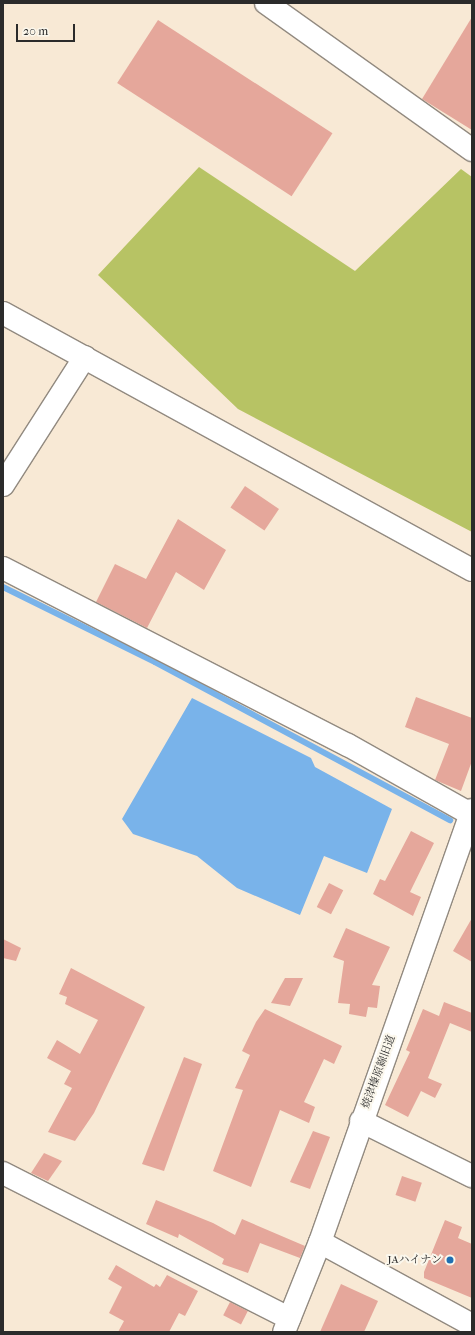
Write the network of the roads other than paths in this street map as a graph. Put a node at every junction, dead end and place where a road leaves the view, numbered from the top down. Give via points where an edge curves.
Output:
1 (266, 3) edge
2 (472, 150) edge
3 (3, 313) edge
4 (85, 357) junction
5 (3, 485) edge
6 (3, 568) edge
7 (472, 570) edge
8 (472, 813) edge
9 (361, 1121) junction
10 (3, 1173) edge
11 (472, 1176) edge
12 (320, 1242) junction
13 (287, 1325) edge
14 (472, 1325) edge

1 - 2 street
3 - 4 street
4 - 5 street
4 - 7 street
6 - 8 street via 348,745
8 - 9 street, 焼津榛原線旧道
9 - 11 street
9 - 12 street, 焼津榛原線旧道
10 - 13 street
12 - 13 street, 焼津榛原線旧道
12 - 14 street

